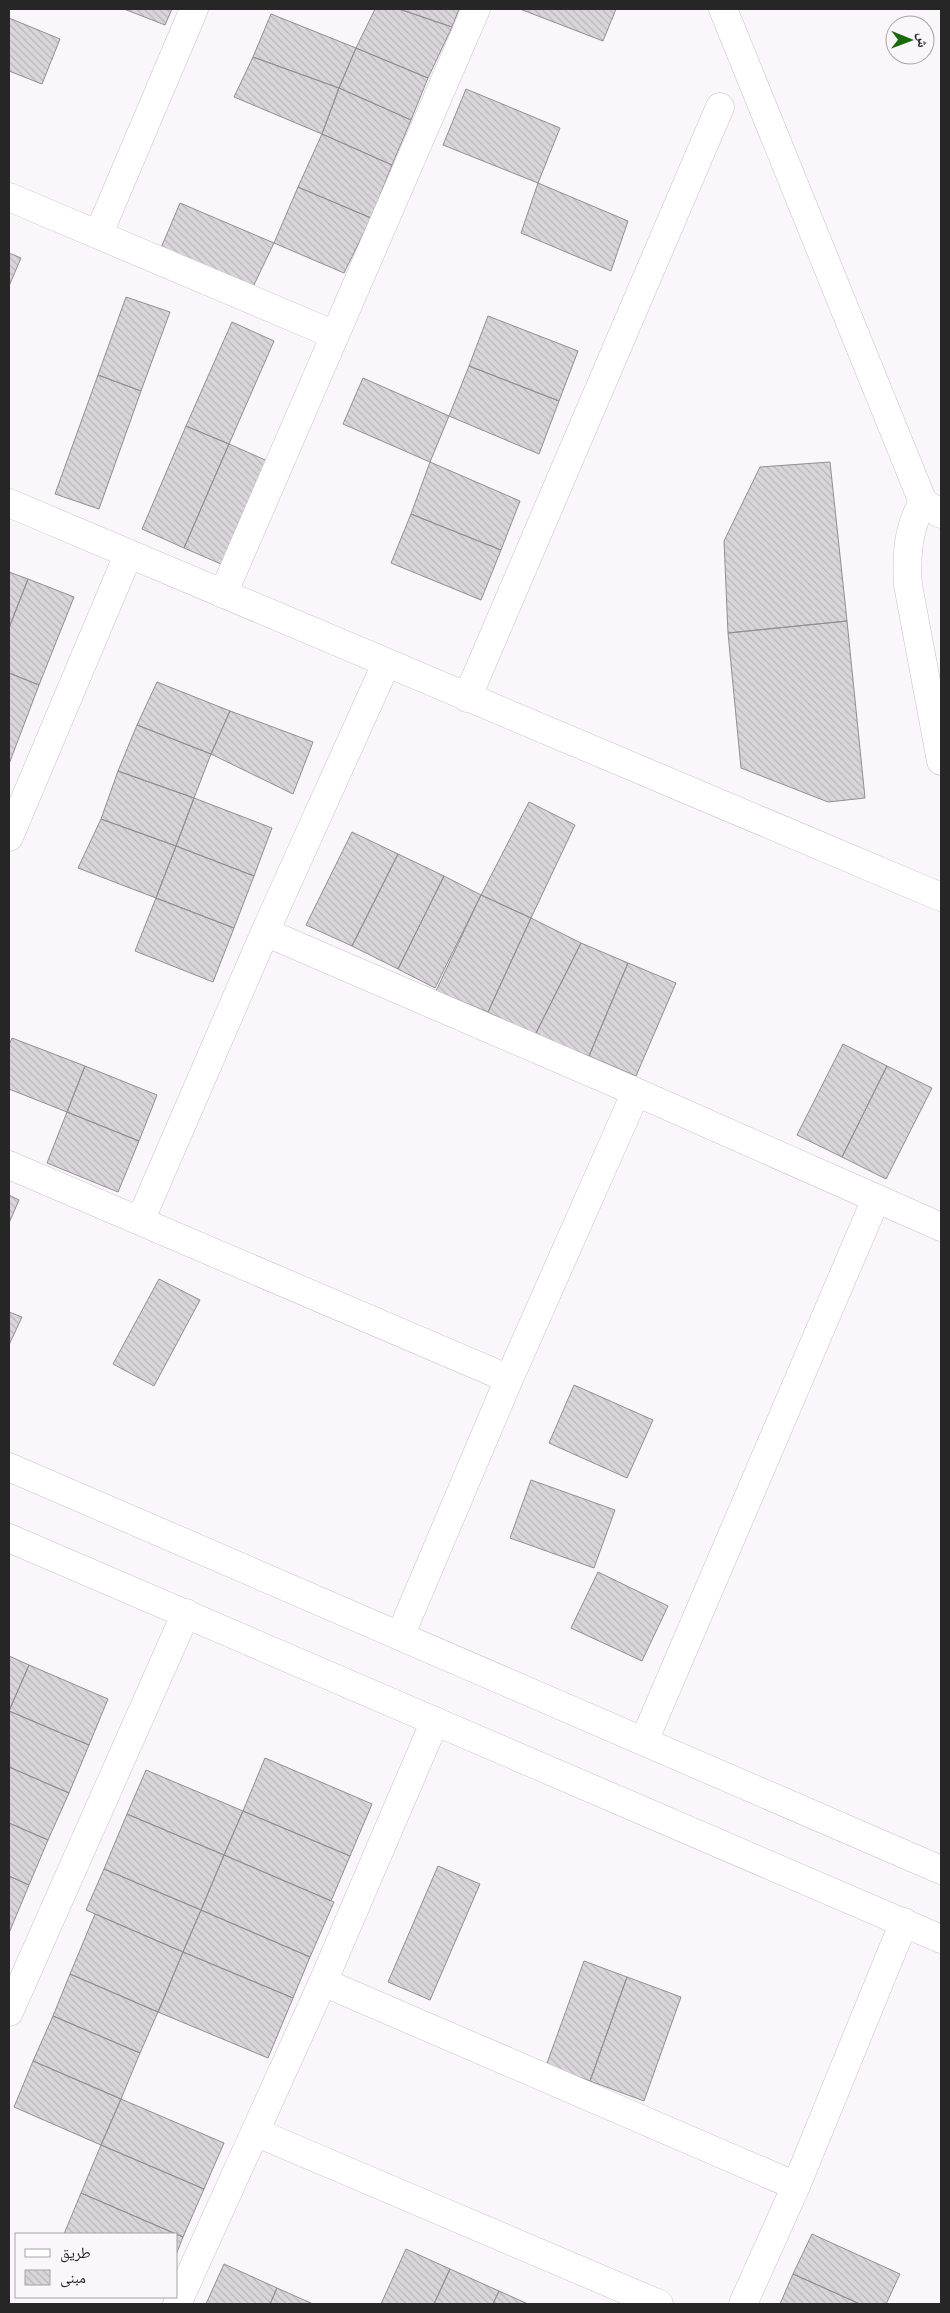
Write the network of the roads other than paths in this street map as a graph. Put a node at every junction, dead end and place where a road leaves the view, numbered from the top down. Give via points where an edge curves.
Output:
1 (194, 9) edge
2 (476, 9) edge
3 (723, 9) edge
4 (720, 106) dead end
5 (9, 197) edge
6 (99, 234) junction
7 (335, 335) junction
8 (9, 503) edge
9 (932, 508) edge
10 (128, 554) junction
11 (222, 594) junction
12 (386, 664) junction
13 (467, 698) junction
14 (941, 761) edge
15 (11, 825) edge
16 (941, 897) edge
17 (265, 932) junction
18 (636, 1092) junction
19 (9, 1165) edge
20 (876, 1199) junction
21 (140, 1221) junction
22 (941, 1227) edge
23 (509, 1379) junction
24 (9, 1467) edge
25 (9, 1538) edge
26 (186, 1613) junction
27 (400, 1636) junction
28 (435, 1721) junction
29 (644, 1741) junction
30 (941, 1870) edge
31 (904, 1922) junction
32 (941, 1939) edge
33 (323, 1982) junction
34 (9, 2012) edge
35 (255, 2132) junction
36 (796, 2186) junction
37 (177, 2304) edge
38 (659, 2304) edge
39 (743, 2304) edge

1 - 6 street
2 - 7 street
3 - 9 street
4 - 13 street
5 - 6 street
6 - 7 street
7 - 11 street
8 - 10 street
9 - 14 street via 916,515 909,538 907,562 908,585
10 - 11 street
10 - 15 street
11 - 12 street
12 - 13 street
12 - 17 street
13 - 16 street
17 - 18 street
17 - 21 street
18 - 20 street
18 - 23 street
19 - 21 street
20 - 22 street
20 - 29 street
21 - 23 street
23 - 27 street
24 - 27 street
25 - 26 street
26 - 28 street
26 - 34 street
27 - 29 street
28 - 31 street
28 - 33 street
29 - 30 street
31 - 32 street
31 - 36 street
33 - 35 street
33 - 36 street
35 - 37 street
35 - 38 street
36 - 39 street

